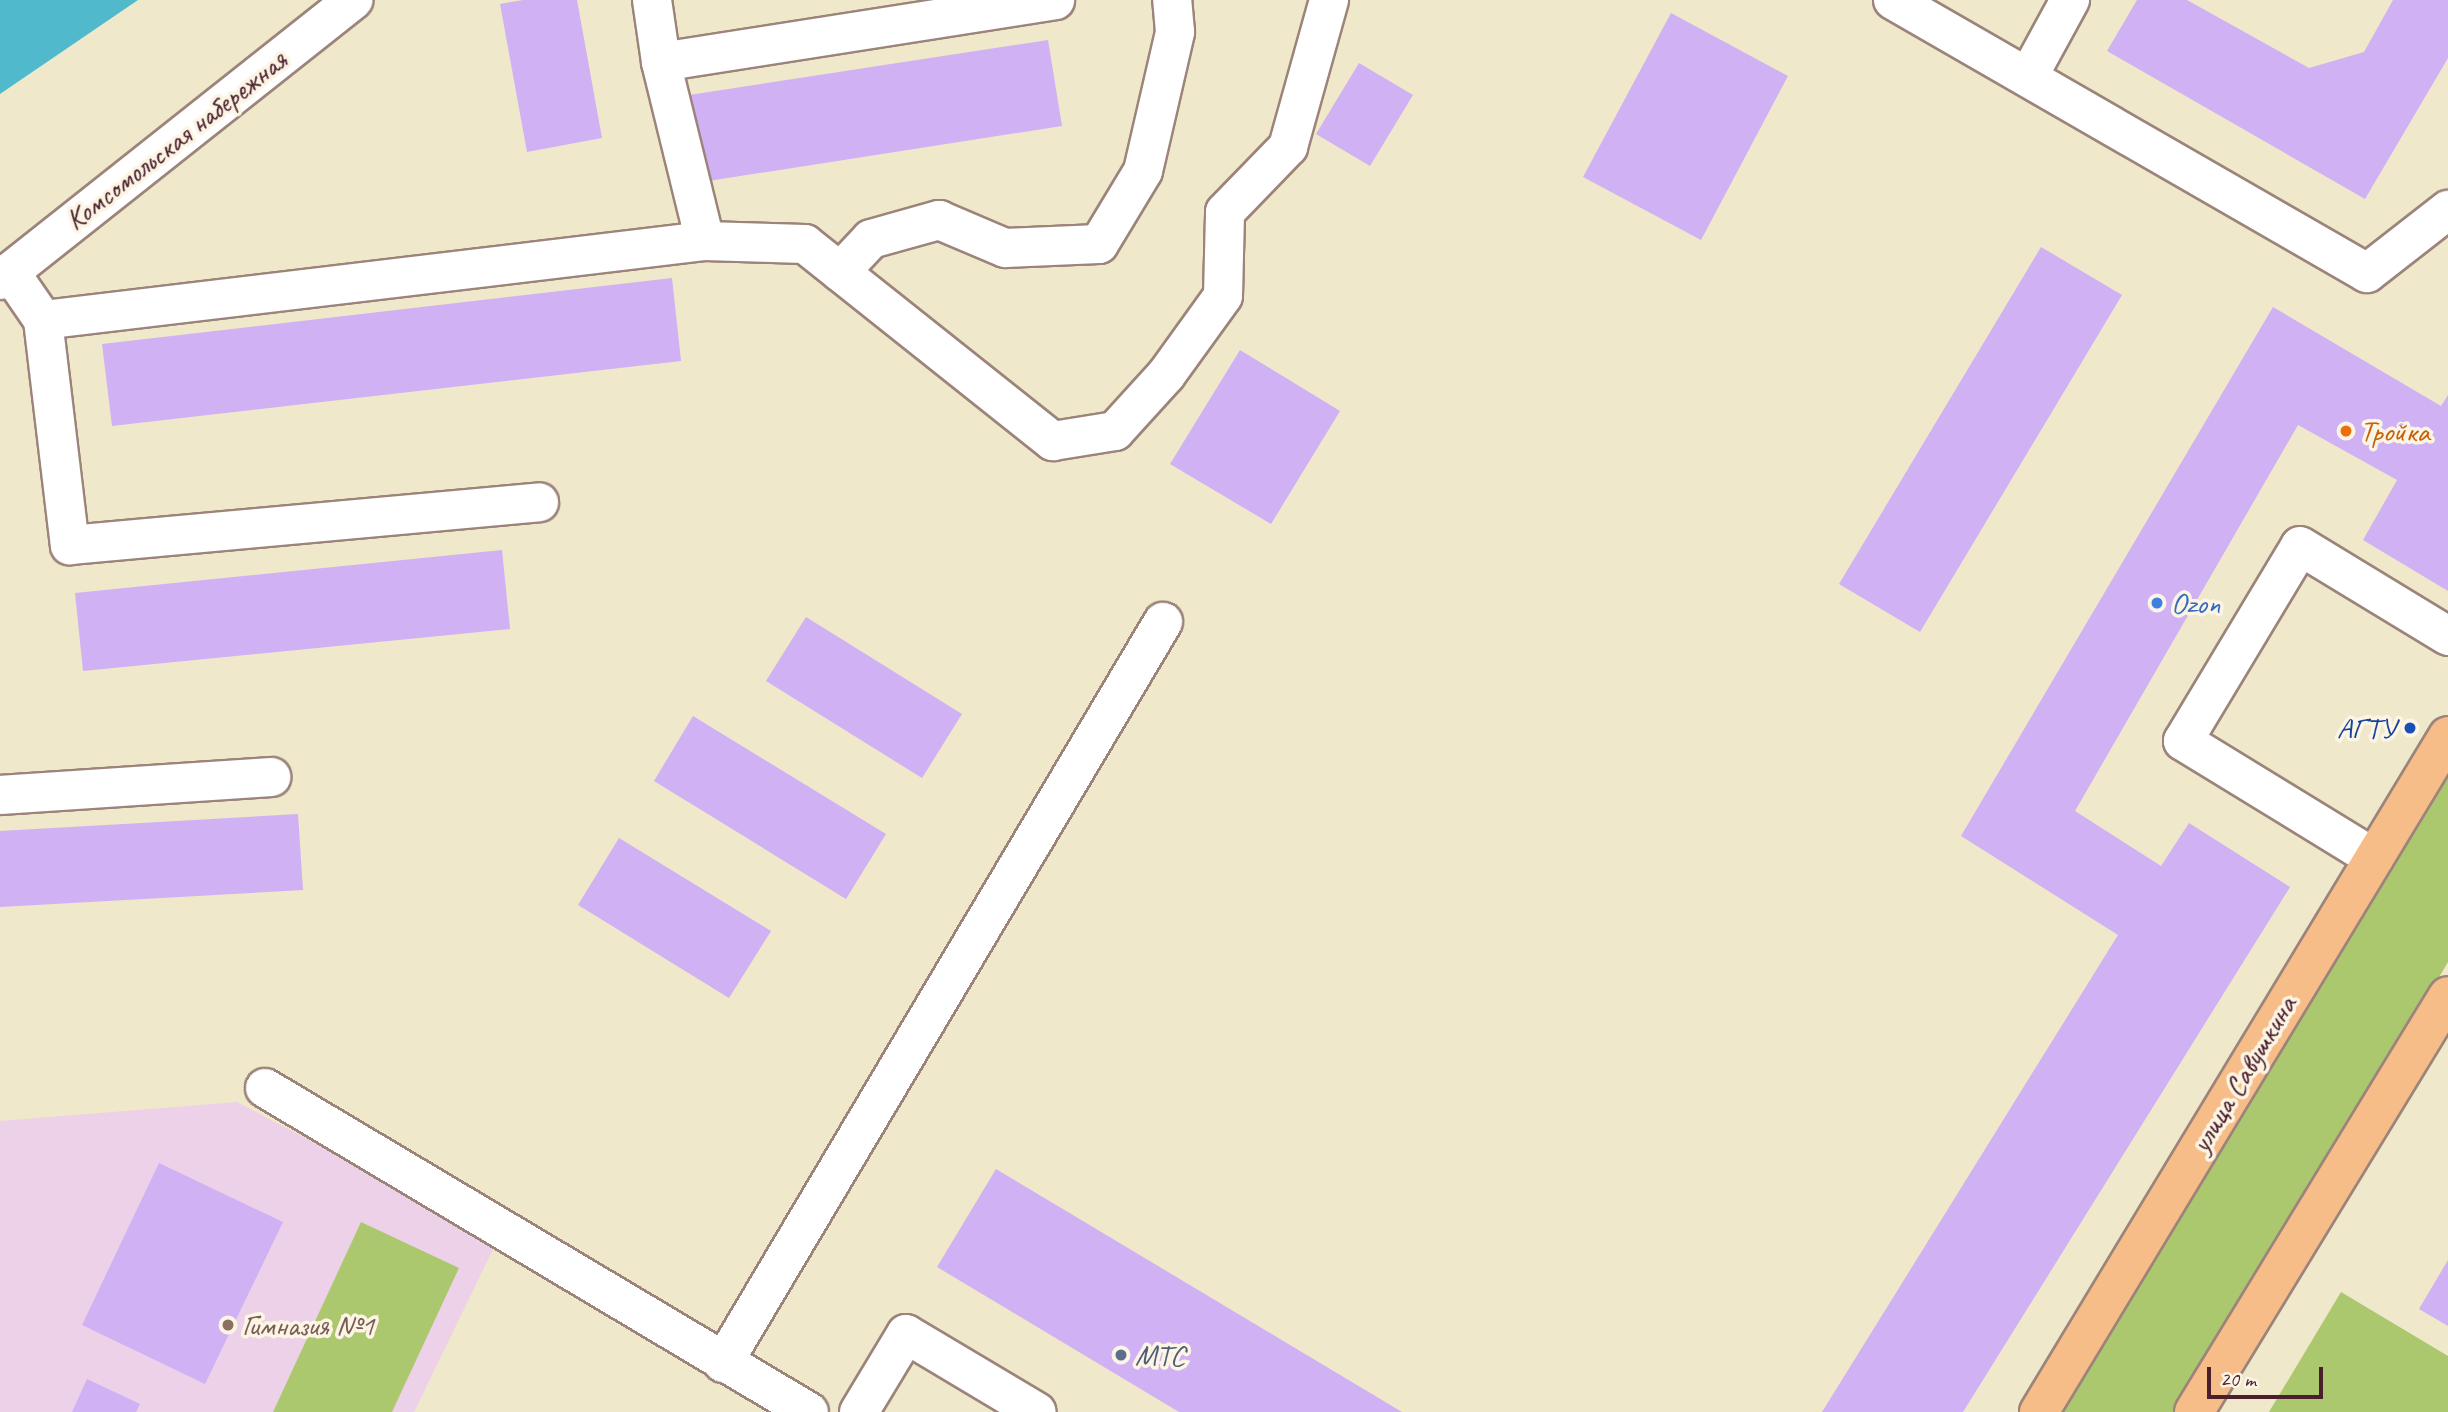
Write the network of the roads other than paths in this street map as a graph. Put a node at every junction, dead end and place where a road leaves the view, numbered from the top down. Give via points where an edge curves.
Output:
1 (352, 0) edge
2 (652, 0) edge
3 (1055, 0) edge
4 (1172, 0) edge
5 (1329, 0) edge
6 (1893, 0) edge
7 (2070, 0) edge
8 (661, 62) junction
9 (2028, 77) junction
10 (2448, 211) edge
11 (705, 241) junction
12 (840, 272) junction
13 (5, 276) edge
14 (43, 320) junction
15 (539, 502) dead end
16 (1163, 622) dead end
17 (2448, 636) edge
18 (2448, 736) edge
19 (271, 777) dead end
20 (0, 795) edge
21 (2374, 858) junction
22 (2448, 996) edge
23 (265, 1088) dead end
24 (723, 1363) junction
25 (809, 1412) edge
26 (859, 1412) edge
27 (1037, 1412) edge
28 (2039, 1412) edge
29 (2194, 1412) edge

1 - 13 street, Комсомольская набережная
2 - 8 street
3 - 8 street
4 - 12 street via 1175,32 1143,171 1099,244 1005,248 939,220 871,239
5 - 12 street via 1288,147 1225,212 1223,296 1166,375 1115,431 1053,441
6 - 9 street
7 - 9 street
8 - 11 street
9 - 10 street via 2367,273
11 - 12 street via 805,244
11 - 14 street
13 - 14 street
14 - 15 street via 70,545
16 - 24 street
17 - 21 street via 2300,546 2183,741
18 - 21 highway, улица Савушкина
19 - 20 street
21 - 28 highway, улица Савушкина
22 - 29 highway
23 - 24 street
24 - 25 street
26 - 27 street via 906,1334

